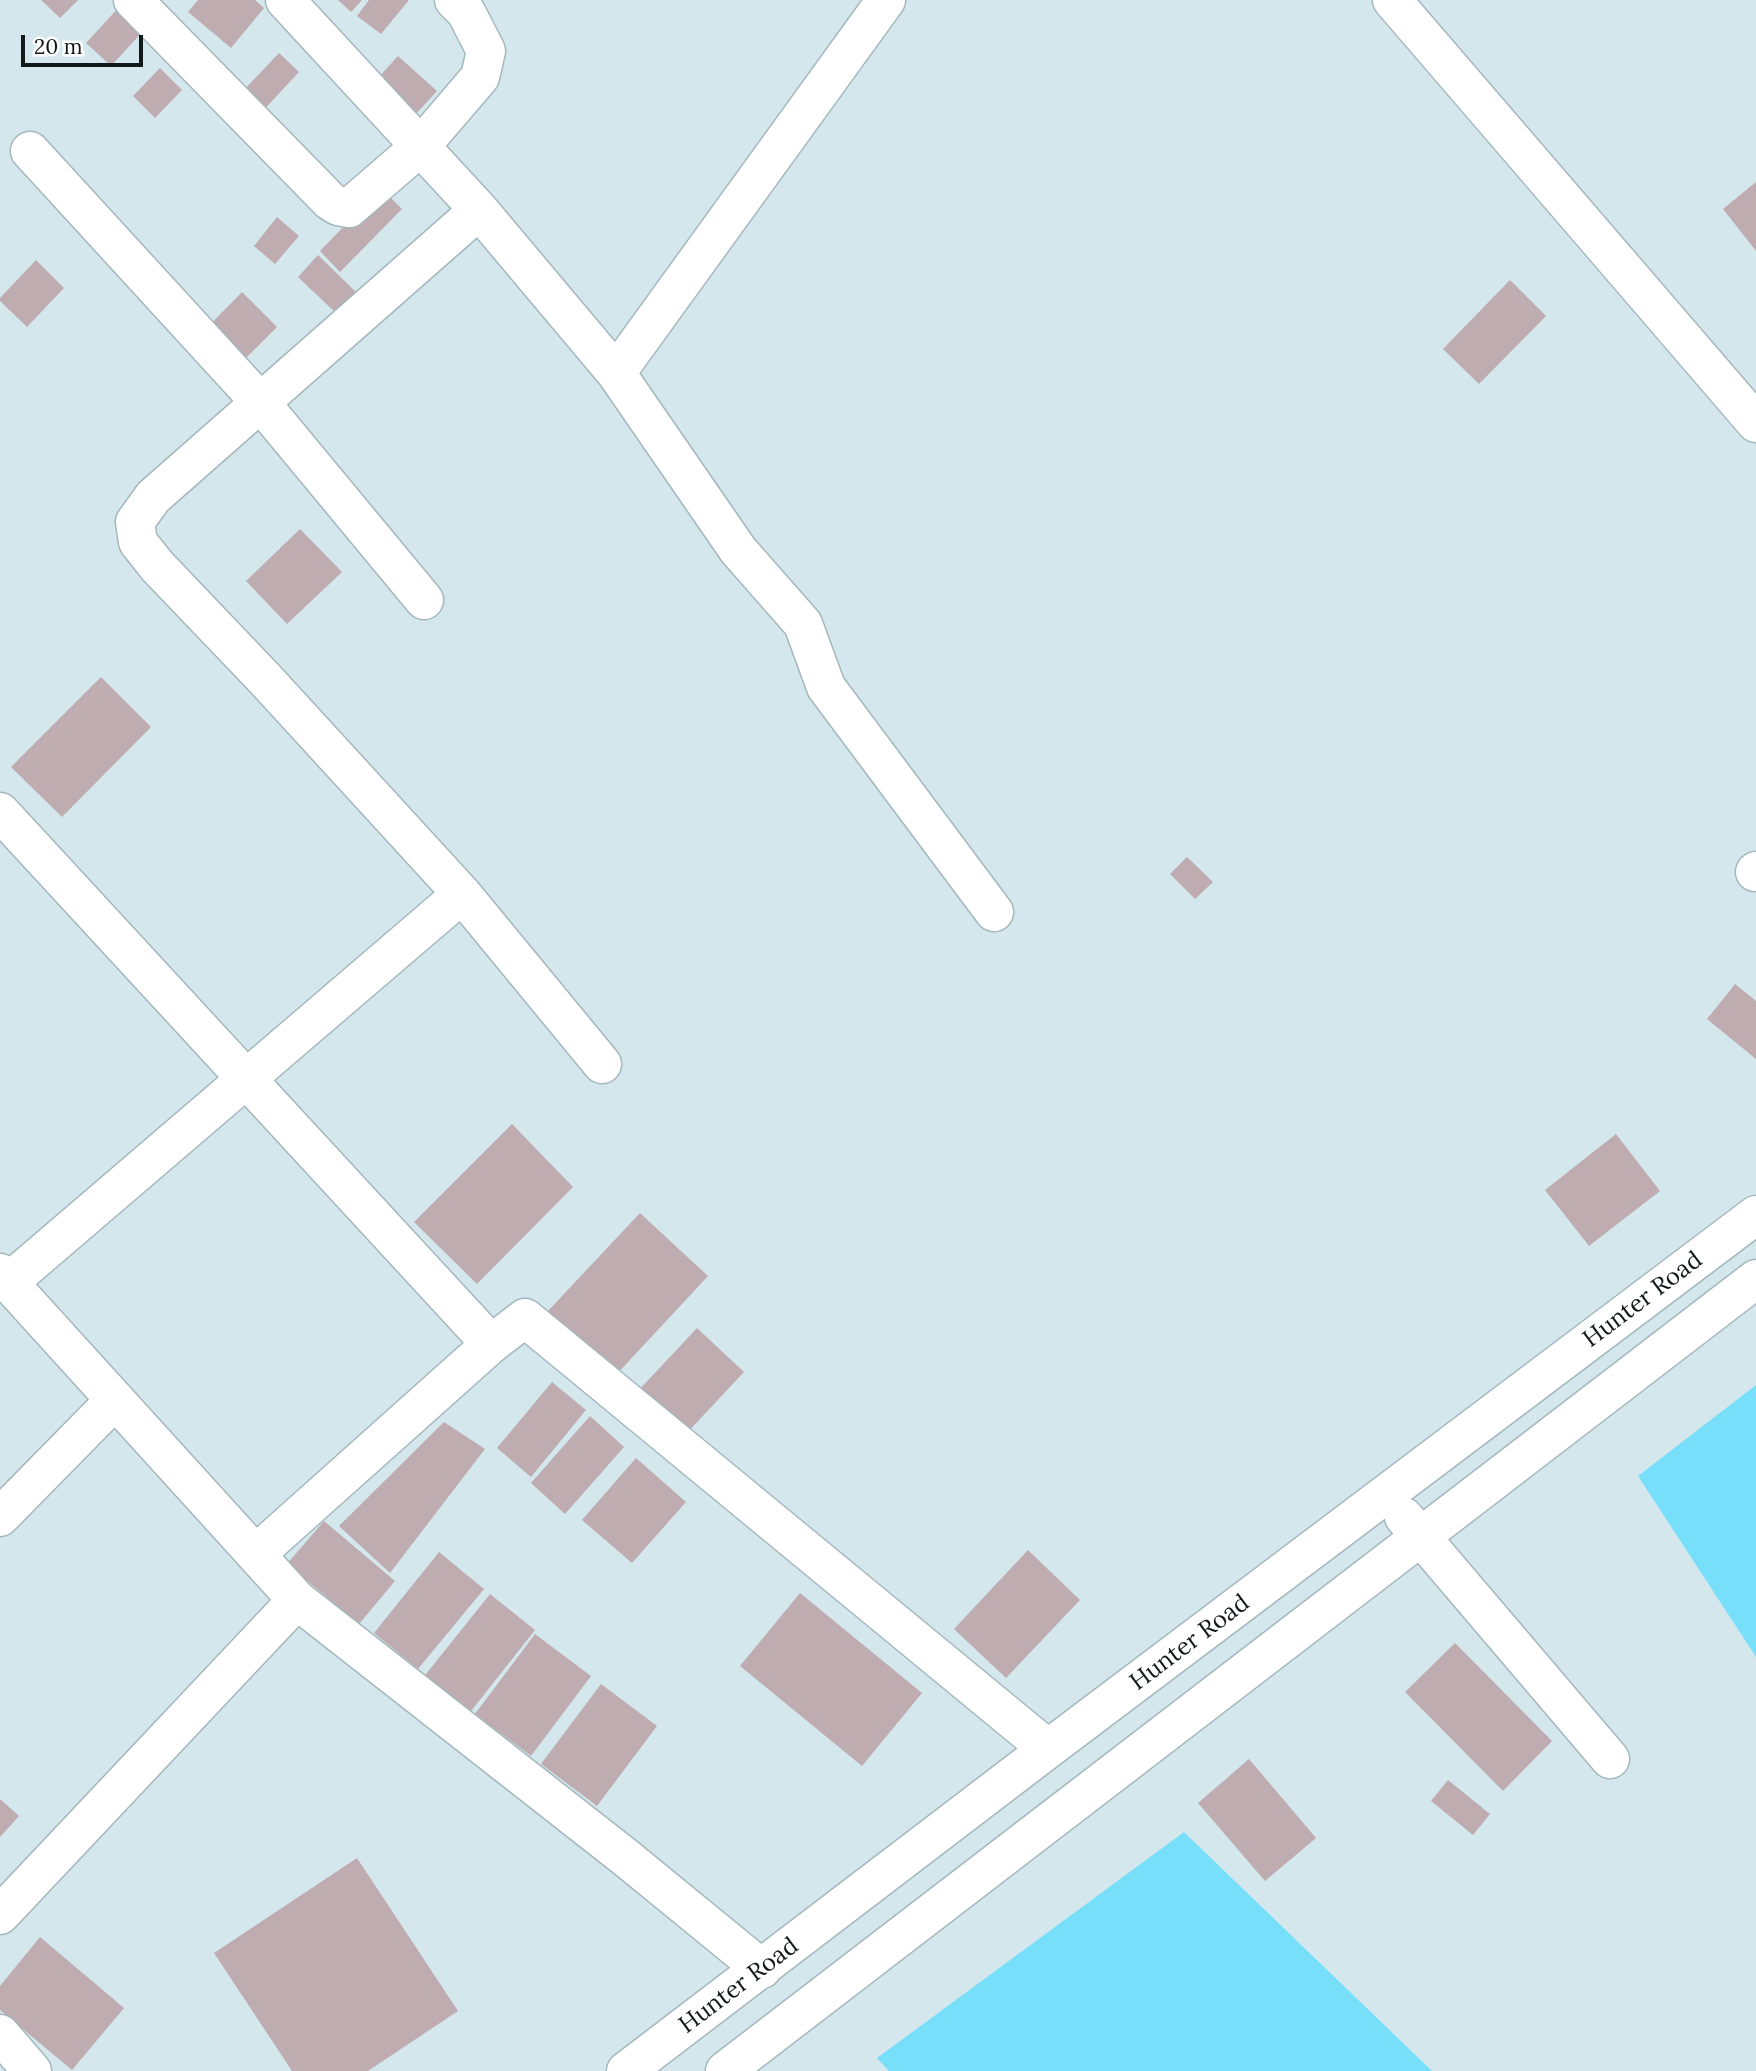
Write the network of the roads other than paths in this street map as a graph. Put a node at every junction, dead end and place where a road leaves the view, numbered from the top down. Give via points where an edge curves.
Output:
1 (133, 0) edge
2 (285, 0) edge
3 (454, 0) edge
4 (886, 0) edge
5 (1392, 0) edge
6 (421, 146) junction
7 (30, 150) dead end
8 (479, 210) junction
9 (616, 373) junction
10 (260, 402) junction
11 (1756, 424) edge
12 (424, 600) dead end
13 (0, 812) edge
14 (462, 894) junction
15 (994, 912) dead end
16 (601, 1064) dead end
17 (247, 1079) junction
18 (1756, 1216) edge
19 (4, 1278) edge
20 (1756, 1279) edge
21 (491, 1344) junction
22 (115, 1400) junction
23 (1385, 1494) junction
24 (0, 1517) edge
25 (1420, 1536) junction
26 (256, 1554) junction
27 (297, 1600) junction
28 (1048, 1749) junction
29 (1610, 1759) dead end
30 (0, 1915) edge
31 (762, 1969) junction
32 (0, 2034) edge
33 (737, 2067) edge
34 (32, 2071) edge
35 (626, 2071) edge

1 - 6 street via 338,206 349,208 356,203
2 - 6 street
3 - 6 street via 466,12 486,51 480,77
4 - 9 street
5 - 11 street
6 - 8 street
7 - 10 street
8 - 9 street
8 - 10 street
9 - 15 street via 738,550 803,624 826,687
10 - 12 street
10 - 14 street via 153,497 135,522 138,542
13 - 17 street
14 - 16 street
14 - 17 street
17 - 19 street
17 - 21 street
18 - 23 street, Hunter Road
19 - 22 street
20 - 25 street, Hunter Road
21 - 26 street
21 - 28 street via 525,1318
22 - 24 street
22 - 26 street
23 - 25 street
23 - 28 street, Hunter Road
25 - 29 street
25 - 33 street, Hunter Road
26 - 27 street
27 - 30 street
27 - 31 street
28 - 31 street, Hunter Road
31 - 35 street, Hunter Road
32 - 34 street

